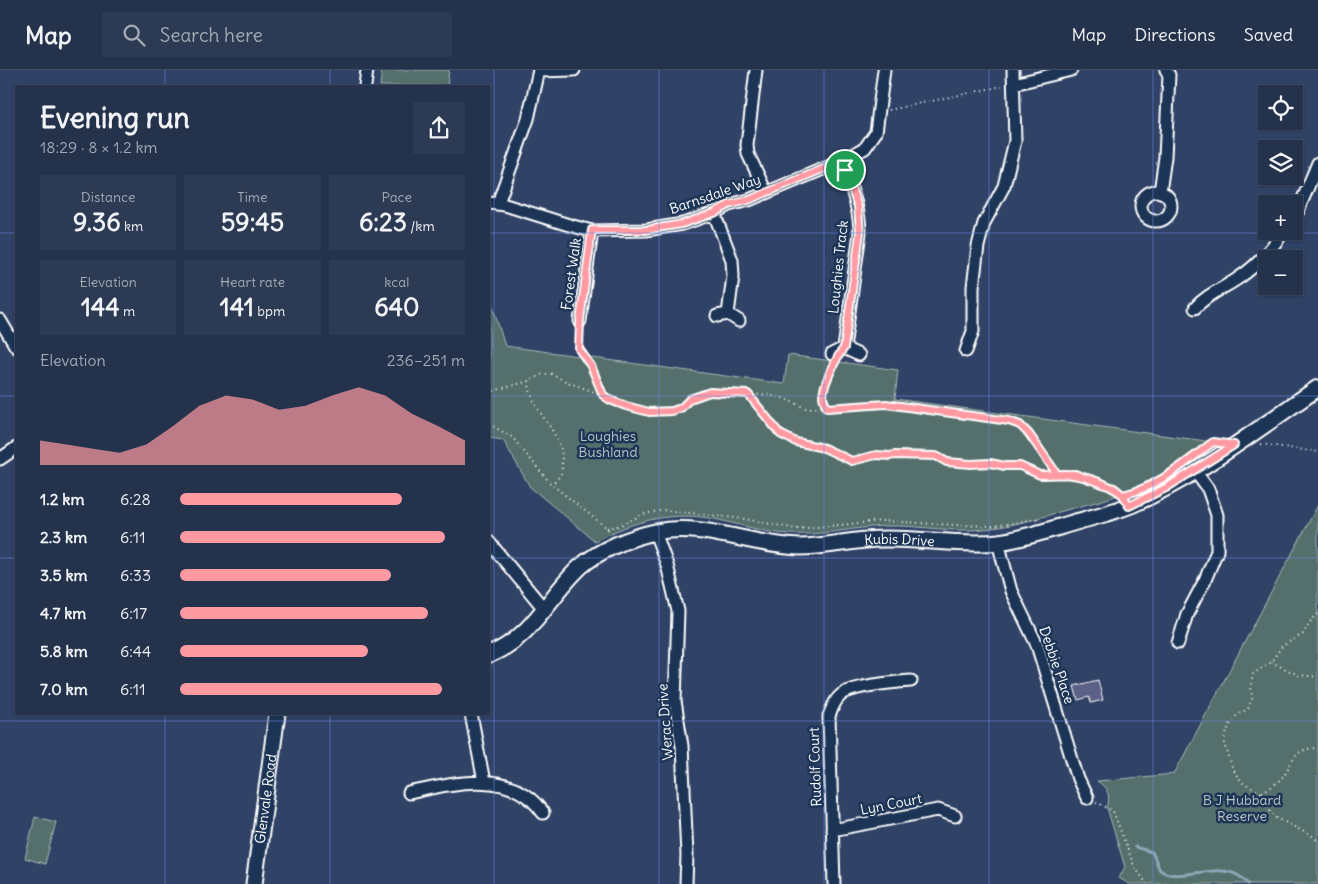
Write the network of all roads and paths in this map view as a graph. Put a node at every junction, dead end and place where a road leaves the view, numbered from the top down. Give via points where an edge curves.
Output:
1 (367, 70) edge
2 (574, 70) edge
3 (756, 70) edge
4 (884, 70) edge
5 (1013, 70) edge
6 (1071, 70) edge
7 (1166, 70) edge
8 (539, 71) edge
9 (1014, 84) junction
10 (365, 85) edge
11 (878, 112) junction
12 (842, 161) junction
13 (1318, 163) edge
14 (766, 192) junction
15 (1160, 192) dead end
16 (1303, 199) edge
17 (493, 203) edge
18 (714, 213) junction
19 (592, 230) junction
20 (1278, 240) edge
21 (1195, 308) dead end
22 (0, 320) edge
23 (739, 321) dead end
24 (579, 324) joint
25 (15, 345) edge
26 (844, 348) junction
27 (966, 351) dead end
28 (832, 354) dead end
29 (859, 355) dead end
30 (528, 381) junction
31 (1318, 388) edge
32 (490, 392) edge
33 (748, 394) junction
34 (603, 395) junction
35 (827, 408) junction
36 (490, 425) edge
37 (1260, 444) dead end
38 (1234, 445) junction
39 (15, 449) edge
40 (1318, 452) edge
41 (0, 459) edge
42 (1192, 465) junction
43 (1057, 474) junction
44 (551, 484) junction
45 (1114, 498) dead end
46 (1127, 498) junction
47 (1049, 517) dead end
48 (655, 532) junction
49 (998, 542) junction
50 (490, 543) edge
51 (545, 610) junction
52 (1318, 614) edge
53 (1178, 643) dead end
54 (490, 655) edge
55 (1271, 662) junction
56 (1318, 677) edge
57 (911, 682) dead end
58 (277, 715) edge
59 (471, 715) edge
60 (1318, 748) edge
61 (484, 782) junction
62 (409, 793) dead end
63 (1261, 793) junction
64 (1087, 798) joint
65 (543, 813) dead end
66 (954, 816) dead end
67 (832, 830) junction
68 (1318, 841) edge
69 (254, 884) edge
70 (686, 884) edge
71 (834, 884) edge
72 (1147, 884) edge

1 - 10 street
2 - 8 street
3 - 14 street via 747,145
4 - 11 street, Barnsdale Way
5 - 9 street
6 - 9 street
7 - 15 street via 1165,157
8 - 17 street via 528,119
9 - 11 path
9 - 27 street via 1015,140 1004,186 984,223 978,246 974,331
11 - 12 street, Barnsdale Way via 876,132 865,148
12 - 14 street, Barnsdale Way
12 - 26 street, Loughies Track via 860,220
13 - 16 street
14 - 18 street, Barnsdale Way
17 - 19 street, Barnsdale Way
18 - 19 street, Barnsdale Way via 682,224 646,230
18 - 23 street via 732,260 733,276 723,315
19 - 24 street, Forest Walk
20 - 21 street via 1268,254
22 - 25 street
24 - 34 path via 579,349 591,366
26 - 28 street
26 - 29 street
26 - 35 path via 838,355 823,396
30 - 32 path
30 - 34 path via 551,374
30 - 44 path via 538,410 561,446 561,474
31 - 38 street, Kubis Drive
33 - 34 path via 710,392 690,399 672,411 649,412
33 - 35 path via 783,398 805,408
33 - 43 path via 780,434 852,461 876,455 936,456 947,462 1020,466 1040,475
35 - 43 path via 886,404 1009,421 1020,425 1029,434
36 - 44 path via 512,437
37 - 40 path
38 - 42 street, Kubis Drive
38 - 42 path via 1213,442
39 - 41 street
42 - 46 street, Kubis Drive via 1166,488
42 - 53 street via 1208,489 1217,515 1217,551 1187,614
43 - 46 path via 1075,474 1114,488
44 - 47 path via 608,528 663,510 745,519 796,529 882,521 996,526
45 - 46 path
46 - 49 street, Kubis Drive via 1029,536
48 - 49 street, Kubis Drive via 683,529 712,531 770,544 801,547 881,539
48 - 51 street, Kubis Drive via 617,544 582,566
48 - 70 street, Werac Drive via 678,611 675,702 682,746
49 - 64 street, Debbie Place via 1011,592 1037,646 1078,779
50 - 51 street
51 - 54 street, Kubis Drive via 522,634
52 - 55 path via 1303,634 1282,646
55 - 56 path via 1298,675
55 - 63 path via 1253,674 1252,699 1248,709 1229,726 1224,740 1233,771 1244,784
57 - 67 street, Rudolf Court via 866,686 841,694 833,705 829,716
58 - 69 street, Glenvale Road
59 - 61 street
60 - 63 path via 1301,752 1292,759 1283,776
61 - 62 street via 451,784
61 - 65 street via 516,788 535,801
63 - 68 path via 1277,818
64 - 72 path via 1113,811 1134,866
66 - 67 street, Lyn Court via 938,810
67 - 71 street, Rudolf Court

